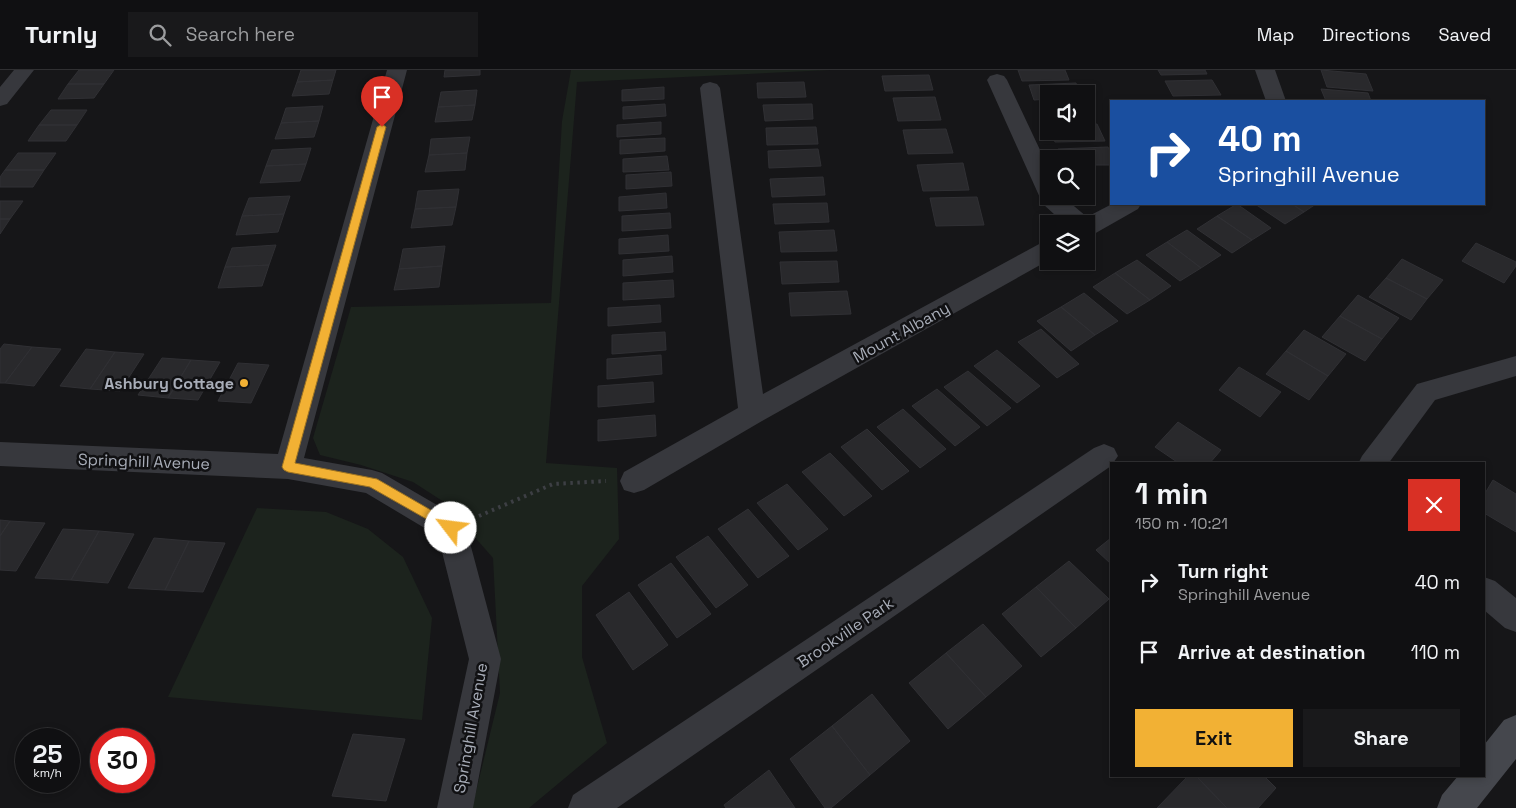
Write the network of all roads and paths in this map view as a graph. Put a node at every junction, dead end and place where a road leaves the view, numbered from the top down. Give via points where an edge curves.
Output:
1 (24, 70) edge
2 (397, 70) edge
3 (1265, 70) edge
4 (997, 80) dead end
5 (710, 88) dead end
6 (0, 100) edge
7 (1276, 100) edge
8 (1040, 175) edge
9 (1058, 205) edge
10 (1128, 205) edge
11 (1070, 215) edge
12 (1095, 223) edge
13 (1040, 254) edge
14 (1516, 366) edge
15 (752, 413) junction
16 (0, 454) edge
17 (1104, 456) dead end
18 (1374, 462) edge
19 (288, 467) junction
20 (634, 481) joint
21 (451, 528) junction
22 (1485, 592) edge
23 (1516, 617) edge
24 (1516, 732) edge
25 (1485, 770) edge
26 (1480, 777) edge
27 (1470, 789) edge
28 (455, 808) edge
29 (586, 808) edge

1 - 6 street
2 - 19 street
3 - 7 street
4 - 8 street
5 - 15 street
9 - 11 street
10 - 12 street
13 - 15 street, Mount Albany
14 - 18 street via 1426,392
15 - 20 street, Mount Albany
16 - 19 street, Springhill Avenue
17 - 29 street, Brookville Park
19 - 21 street, Springhill Avenue via 372,482
20 - 21 path via 592,480 553,484
21 - 28 street, Springhill Avenue via 485,659
22 - 23 street
24 - 25 street
26 - 27 street

